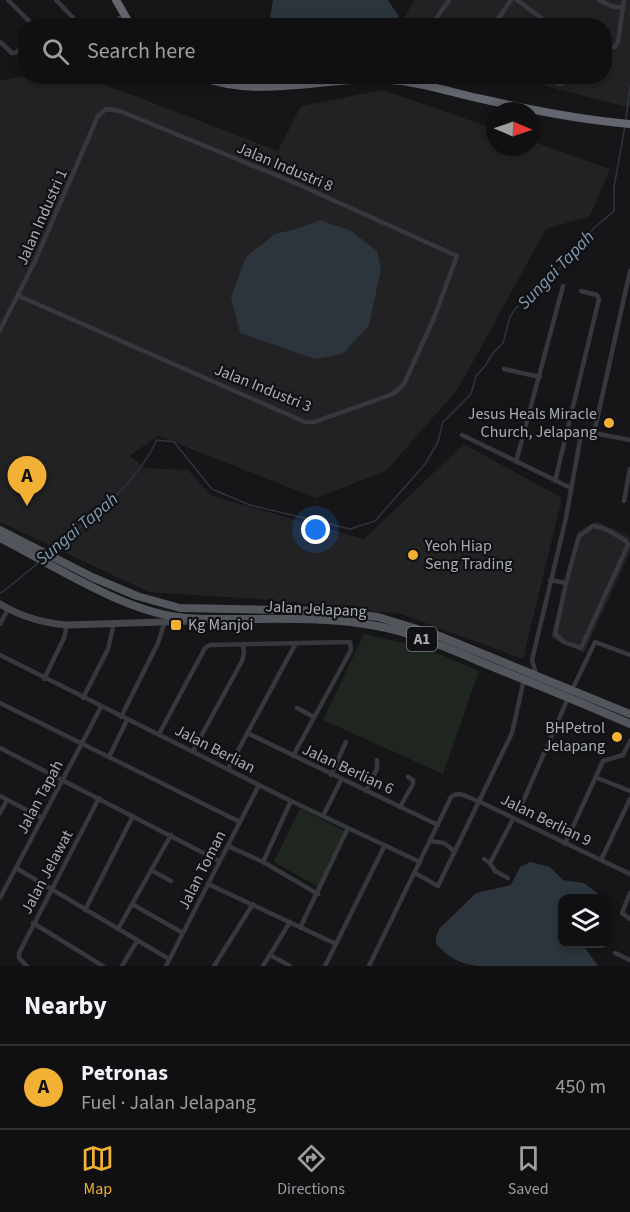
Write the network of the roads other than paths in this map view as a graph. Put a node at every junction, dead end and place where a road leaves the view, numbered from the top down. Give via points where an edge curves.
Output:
1 (8, 0) edge
2 (56, 0) edge
3 (110, 0) edge
4 (116, 0) edge
5 (449, 0) edge
6 (511, 0) edge
7 (517, 0) edge
8 (599, 0) edge
9 (624, 0) edge
10 (623, 8) junction
11 (26, 18) edge
12 (73, 18) edge
13 (119, 18) edge
14 (126, 18) edge
15 (437, 18) edge
16 (498, 18) edge
17 (541, 18) edge
18 (0, 42) edge
19 (612, 48) edge
20 (18, 50) edge
21 (221, 84) edge
22 (309, 84) edge
23 (416, 84) edge
24 (101, 111) joint
25 (630, 124) edge
26 (457, 256) joint
27 (630, 271) edge
28 (563, 286) dead end
29 (581, 291) dead end
30 (19, 296) junction
31 (0, 330) edge
32 (504, 369) dead end
33 (540, 378) junction
34 (594, 433) junction
35 (462, 435) dead end
36 (630, 440) edge
37 (516, 462) junction
38 (630, 469) edge
39 (629, 480) edge
40 (555, 481) junction
41 (571, 488) junction
42 (624, 501) dead end
43 (0, 530) edge
44 (0, 538) edge
45 (36, 552) junction
46 (64, 567) junction
47 (550, 580) junction
48 (566, 583) junction
49 (0, 604) edge
50 (180, 608) junction
51 (8, 609) junction
52 (160, 612) junction
53 (199, 619) junction
54 (165, 621) junction
55 (114, 623) junction
56 (0, 624) edge
57 (67, 625) junction
58 (296, 643) junction
59 (243, 644) junction
60 (581, 648) junction
61 (590, 652) junction
62 (0, 655) edge
63 (630, 655) edge
64 (532, 660) junction
65 (522, 668) junction
66 (536, 674) junction
67 (45, 679) junction
68 (524, 680) junction
69 (570, 694) junction
70 (83, 698) junction
71 (0, 703) edge
72 (101, 707) junction
73 (297, 708) dead end
74 (630, 714) edge
75 (121, 717) junction
76 (314, 717) junction
77 (127, 720) junction
78 (630, 724) edge
79 (159, 734) junction
80 (247, 734) junction
81 (630, 741) edge
82 (346, 742) dead end
83 (81, 743) junction
84 (0, 748) edge
85 (193, 751) junction
86 (293, 756) junction
87 (109, 757) junction
88 (377, 760) dead end
89 (228, 769) junction
90 (331, 775) junction
91 (408, 777) dead end
92 (597, 778) junction
93 (63, 780) junction
94 (341, 780) junction
95 (259, 785) junction
96 (366, 791) junction
97 (630, 791) edge
98 (0, 796) edge
99 (99, 798) junction
100 (630, 799) edge
101 (7, 800) junction
102 (291, 801) junction
103 (478, 801) junction
104 (522, 804) dead end
105 (400, 807) junction
106 (0, 813) edge
107 (133, 816) junction
108 (323, 816) junction
109 (42, 818) junction
110 (513, 819) junction
111 (240, 822) junction
112 (438, 825) junction
113 (348, 828) junction
114 (171, 834) junction
115 (430, 841) junction
116 (565, 844) junction
117 (385, 845) junction
118 (228, 846) junction
119 (454, 851) junction
120 (484, 859) dead end
121 (601, 860) junction
122 (219, 861) junction
123 (263, 862) junction
124 (420, 862) junction
125 (490, 863) junction
126 (16, 868) junction
127 (151, 870) junction
128 (415, 873) junction
129 (630, 874) edge
130 (508, 878) dead end
131 (171, 881) dead end
132 (208, 884) junction
133 (51, 889) junction
134 (630, 893) edge
135 (318, 894) junction
136 (0, 898) edge
137 (132, 904) junction
138 (253, 904) junction
139 (85, 910) junction
140 (630, 919) edge
141 (290, 922) junction
142 (33, 923) junction
143 (300, 928) junction
144 (118, 929) junction
145 (183, 933) junction
146 (136, 940) junction
147 (336, 944) junction
148 (615, 952) dead end
149 (270, 955) junction
150 (169, 959) junction
151 (630, 960) edge
152 (27, 966) edge
153 (103, 966) edge
154 (122, 966) edge
155 (166, 966) edge
156 (214, 966) edge
157 (264, 966) edge
158 (290, 966) edge
159 (325, 966) edge
160 (369, 966) edge

1 - 11 street
2 - 12 street
3 - 13 highway
4 - 14 highway
5 - 15 street
6 - 16 street
7 - 17 street
8 - 10 street
9 - 10 street
10 - 19 street via 618,42
18 - 20 street via 12,53
21 - 22 highway via 260,88
23 - 25 highway via 568,117
24 - 26 street, Jalan Industri 8 via 120,111 293,182
24 - 30 street, Jalan Industri 1
26 - 30 street, Jalan Industri 3 via 404,384 393,394 314,422 305,422
27 - 34 street
28 - 33 street
29 - 40 street via 598,297
30 - 31 street, Jalan Industri 1
32 - 33 street
33 - 37 street
34 - 36 street
34 - 41 street via 583,435 580,440
35 - 37 street
37 - 40 street
38 - 39 street
39 - 42 street
40 - 41 street
41 - 47 street
43 - 45 main road, Jalan Jelapang / A1
44 - 45 main road, Jalan Jelapang / A1
45 - 46 main road, Jalan Jelapang / A1
46 - 50 main road, Jalan Jelapang / A1
46 - 52 main road, Jalan Jelapang / A1 via 126,601
47 - 48 street
47 - 64 street
48 - 60 street via 555,634
48 - 60 street via 579,536 593,526 626,541 628,545
49 - 51 street
50 - 52 main road via 174,613
50 - 53 main road via 186,615
50 - 65 main road, Jalan Jelapang / A1 via 325,611 372,616 437,635
51 - 56 street
51 - 57 street via 32,619
52 - 53 main road, Jalan Jelapang / A1
53 - 54 street
53 - 68 main road, Jalan Jelapang / A1 via 318,619 379,626
54 - 55 street
54 - 75 street
55 - 57 street
55 - 70 street via 108,649
57 - 67 street
58 - 59 street
58 - 76 street via 350,642 351,650
58 - 80 street
59 - 79 street via 206,648
59 - 85 street via 242,661
60 - 61 street
61 - 63 street via 595,642
61 - 69 street
62 - 67 street, Jalan Berlian
64 - 65 street
64 - 66 street
65 - 66 main road, Jalan Jelapang / A1
66 - 69 main road, Jalan Jelapang / A1
67 - 70 street, Jalan Berlian
68 - 69 main road, Jalan Jelapang / A1
68 - 103 street via 512,732
69 - 74 main road, Jalan Jelapang / A1
69 - 78 main road, Jalan Jelapang / A1
69 - 104 street
70 - 72 street, Jalan Berlian
71 - 83 street
72 - 75 street, Jalan Berlian
72 - 83 street, Jalan Tapah
73 - 76 street
75 - 77 street, Jalan Berlian
76 - 86 street
77 - 79 street, Jalan Berlian
77 - 87 street
79 - 85 street, Jalan Berlian
80 - 86 street, Jalan Berlian 6
80 - 89 street
81 - 92 street via 623,755 603,761
82 - 90 street
83 - 87 street
83 - 93 street, Jalan Tapah
84 - 93 street
85 - 89 street, Jalan Berlian
86 - 90 street, Jalan Berlian 6
87 - 111 street
88 - 96 street via 377,769
89 - 95 street, Jalan Berlian
90 - 94 street, Jalan Berlian 6
91 - 105 street via 413,782
92 - 97 street
92 - 116 street
93 - 99 street
93 - 109 street, Jalan Tapah
94 - 96 street, Jalan Berlian 6
94 - 108 street
95 - 102 street, Jalan Berlian
95 - 111 street, Jalan Toman
96 - 105 street, Jalan Berlian 6
98 - 101 street
99 - 107 street
99 - 133 street, Jalan Jelawat
100 - 121 street
101 - 106 street
101 - 109 street
102 - 108 street, Jalan Berlian
102 - 123 street
103 - 110 street, Jalan Berlian 9
103 - 112 street, Jalan Berlian 9 via 458,794 451,797
103 - 119 street
105 - 112 street, Jalan Berlian 6
107 - 114 street
107 - 139 street
108 - 113 street, Jalan Berlian
109 - 126 street, Jalan Tapah
110 - 116 street, Jalan Berlian 9
110 - 125 street
111 - 118 street, Jalan Toman
112 - 115 street
113 - 117 street, Jalan Berlian
113 - 135 street
114 - 122 street
114 - 127 street
115 - 119 street via 444,843
115 - 124 street
116 - 121 street, Jalan Berlian 9
117 - 124 street, Jalan Berlian
117 - 147 street
118 - 122 street, Jalan Toman
118 - 123 street
119 - 128 street via 438,886
120 - 125 street
121 - 129 street, Jalan Berlian 9
122 - 132 street, Jalan Toman
123 - 135 street
124 - 128 street
125 - 130 street
126 - 133 street
126 - 136 street, Jalan Tapah
127 - 131 street
127 - 137 street
128 - 160 street
132 - 138 street
132 - 145 street, Jalan Toman
133 - 139 street
133 - 142 street, Jalan Jelawat
134 - 140 street via 622,913
135 - 143 street
137 - 144 street
137 - 145 street
138 - 141 street
138 - 156 street
139 - 144 street
141 - 143 street
141 - 149 street
142 - 152 street, Jalan Jelawat via 18,953
142 - 153 street
143 - 147 street
144 - 146 street
145 - 150 street, Jalan Toman
146 - 150 street
146 - 154 street
147 - 159 street
148 - 151 street
149 - 157 street
149 - 158 street
150 - 155 street, Jalan Toman

